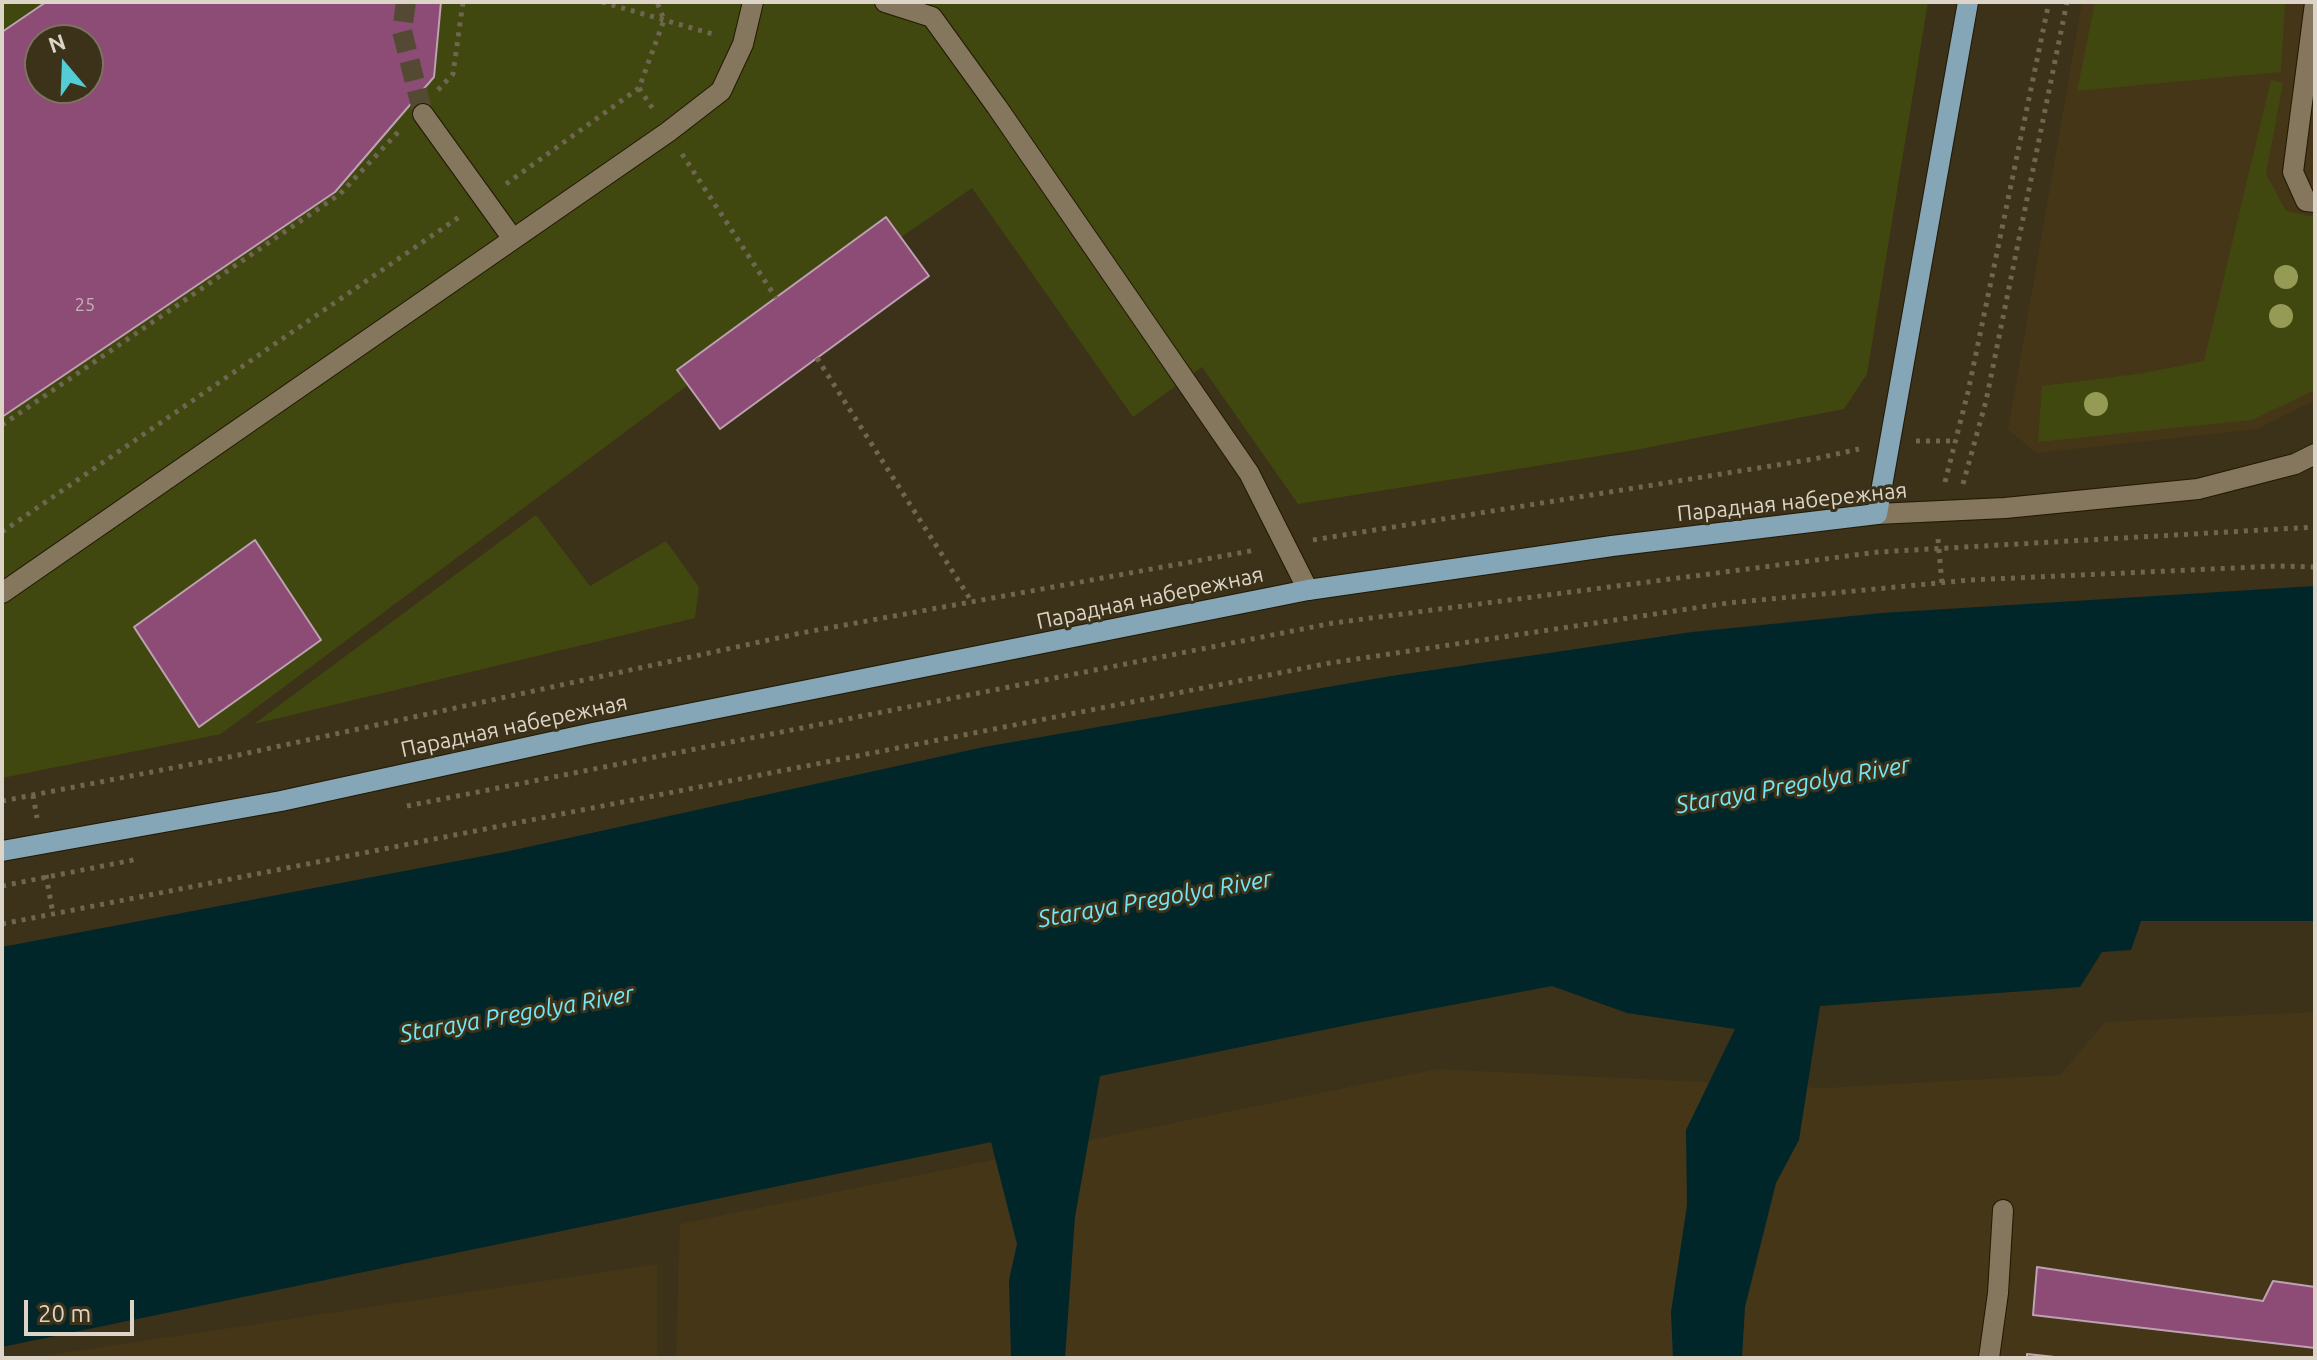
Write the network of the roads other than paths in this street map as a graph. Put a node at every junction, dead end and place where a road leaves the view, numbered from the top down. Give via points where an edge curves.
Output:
1 (753, 2) edge
2 (885, 2) edge
3 (1968, 2) edge
4 (2315, 3) edge
5 (428, 105) tunnel mouth
6 (2315, 202) edge
7 (513, 239) junction
8 (2315, 454) edge
9 (1877, 514) junction
10 (1308, 590) junction
11 (2, 593) edge
12 (2, 851) edge
13 (2003, 1210) dead end
14 (1989, 1358) edge

1 - 7 street via 743,44 721,91
2 - 10 street via 932,17 997,107 1249,473
3 - 9 main road
4 - 6 street via 2293,172 2306,201
5 - 7 street
7 - 11 street
8 - 9 street, Парадная набережная via 2198,489
9 - 10 main road, Парадная набережная
10 - 12 main road, Парадная набережная via 281,801
13 - 14 street

